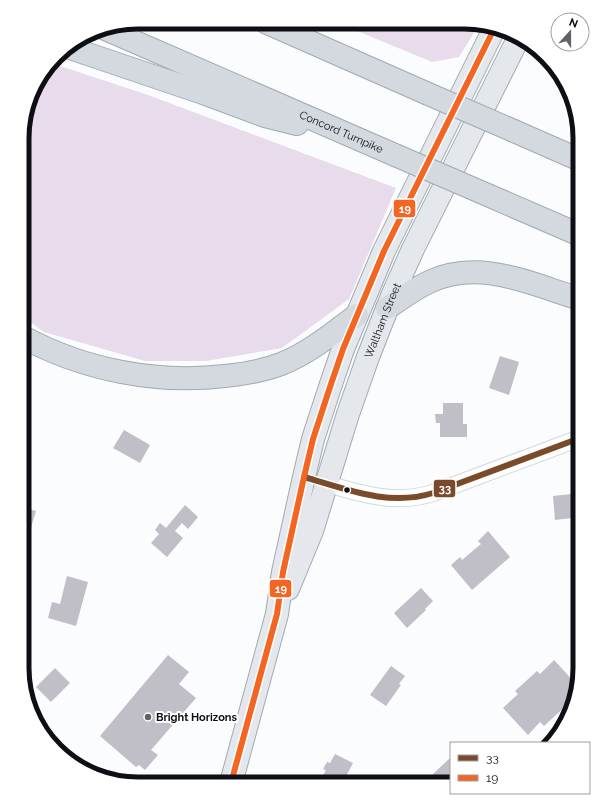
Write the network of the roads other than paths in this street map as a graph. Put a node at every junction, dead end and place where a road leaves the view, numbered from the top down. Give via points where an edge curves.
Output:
1 (281, 29) edge
2 (313, 29) edge
3 (113, 32) edge
4 (492, 33) edge
5 (516, 43) edge
6 (73, 50) edge
7 (363, 65) junction
8 (352, 137) junction
9 (573, 157) edge
10 (573, 232) edge
11 (573, 297) edge
12 (387, 308) junction
13 (357, 316) junction
14 (29, 340) edge
15 (573, 441) edge
16 (304, 477) junction
17 (327, 484) junction
18 (294, 557) junction
19 (233, 777) edge

1 - 7 highway
2 - 7 highway
3 - 8 highway, Concord Turnpike
4 - 13 main road, Waltham Street via 390,239
5 - 12 main road, Waltham Street via 413,249
6 - 8 highway via 265,116
7 - 9 highway, bridge
8 - 10 highway, Concord Turnpike, bridge
11 - 12 highway via 498,274 471,272 449,275 430,282
12 - 17 main road, Waltham Street via 350,407
13 - 14 highway via 285,362 259,371 213,378 162,378 109,369 66,357
13 - 16 main road, Waltham Street via 326,400
15 - 17 street via 417,498 384,498
16 - 17 main road
16 - 18 main road, Waltham Street
17 - 18 main road, Waltham Street via 316,519
18 - 19 main road, Waltham Street

